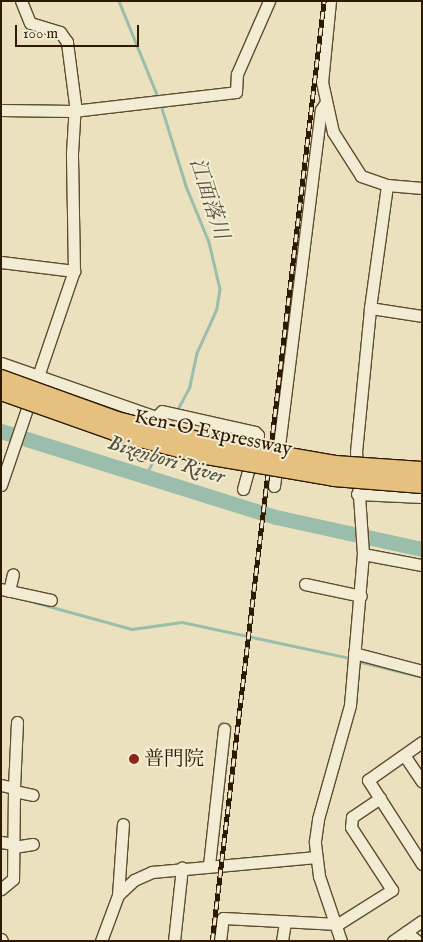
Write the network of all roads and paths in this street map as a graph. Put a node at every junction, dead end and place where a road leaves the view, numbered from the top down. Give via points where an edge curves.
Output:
1 (20, 1) edge
2 (270, 1) edge
3 (330, 1) edge
4 (326, 102) junction
5 (1, 110) edge
6 (73, 111) junction
7 (387, 185) junction
8 (422, 188) edge
9 (1, 262) edge
10 (74, 271) junction
11 (370, 308) junction
12 (422, 316) edge
13 (1, 362) edge
14 (38, 376) junction
15 (1, 378) edge
16 (1, 392) edge
17 (156, 417) junction
18 (142, 455) dead end
19 (422, 470) edge
20 (1, 485) edge
21 (422, 485) edge
22 (274, 486) dead end
23 (243, 489) dead end
24 (357, 494) junction
25 (422, 496) edge
26 (363, 553) junction
27 (422, 565) edge
28 (13, 574) dead end
29 (305, 584) dead end
30 (5, 590) edge
31 (360, 596) junction
32 (51, 600) dead end
33 (354, 658) junction
34 (422, 672) edge
35 (16, 722) dead end
36 (224, 729) dead end
37 (422, 742) edge
38 (404, 755) junction
39 (422, 782) edge
40 (1, 785) edge
41 (14, 789) junction
42 (33, 795) dead end
43 (380, 798) junction
44 (123, 824) dead end
45 (1, 842) edge
46 (33, 844) dead end
47 (14, 845) junction
48 (316, 857) junction
49 (422, 864) edge
50 (209, 865) junction
51 (182, 867) junction
52 (1, 889) edge
53 (118, 895) junction
54 (284, 921) junction
55 (422, 921) edge
56 (338, 924) junction
57 (406, 932) junction
58 (101, 941) edge
59 (174, 941) edge
60 (220, 941) edge
61 (282, 941) edge
62 (341, 941) edge
63 (393, 941) edge
64 (417, 941) edge

1 - 6 street via 30,23 60,32 67,42 75,104
2 - 6 street via 238,74 236,92
3 - 4 street via 322,82
4 - 7 street via 333,132 361,176
4 - 22 street via 321,110
5 - 6 street
6 - 10 street
7 - 8 street
7 - 11 street
9 - 10 street
10 - 14 street
11 - 12 street
11 - 24 street via 356,452
13 - 14 street
14 - 17 street
14 - 20 street
15 - 19 highway, Ken-O Expressway, bridge via 118,420 202,441 335,464
16 - 21 highway, Ken-O Expressway, bridge via 114,432 201,455 334,478
17 - 18 street
17 - 23 street via 162,410 255,432 258,435
24 - 25 street
24 - 26 street
26 - 27 street
26 - 31 street
28 - 30 street
29 - 31 street
30 - 32 street
31 - 33 street
33 - 34 street
33 - 48 street via 350,705 318,819
35 - 41 street
36 - 50 street
37 - 38 street
38 - 39 street
38 - 43 street via 368,780
40 - 41 street
41 - 42 street
41 - 47 street
43 - 49 street
43 - 56 street via 352,817 351,826 392,890
44 - 53 street
45 - 47 street
46 - 47 street
47 - 52 street via 13,879
48 - 50 street
48 - 56 street
50 - 51 street
51 - 53 street via 144,875
51 - 59 street
53 - 58 street
54 - 56 street
54 - 60 street via 223,918
54 - 61 street
55 - 57 street
56 - 62 street
57 - 63 street
57 - 64 street

